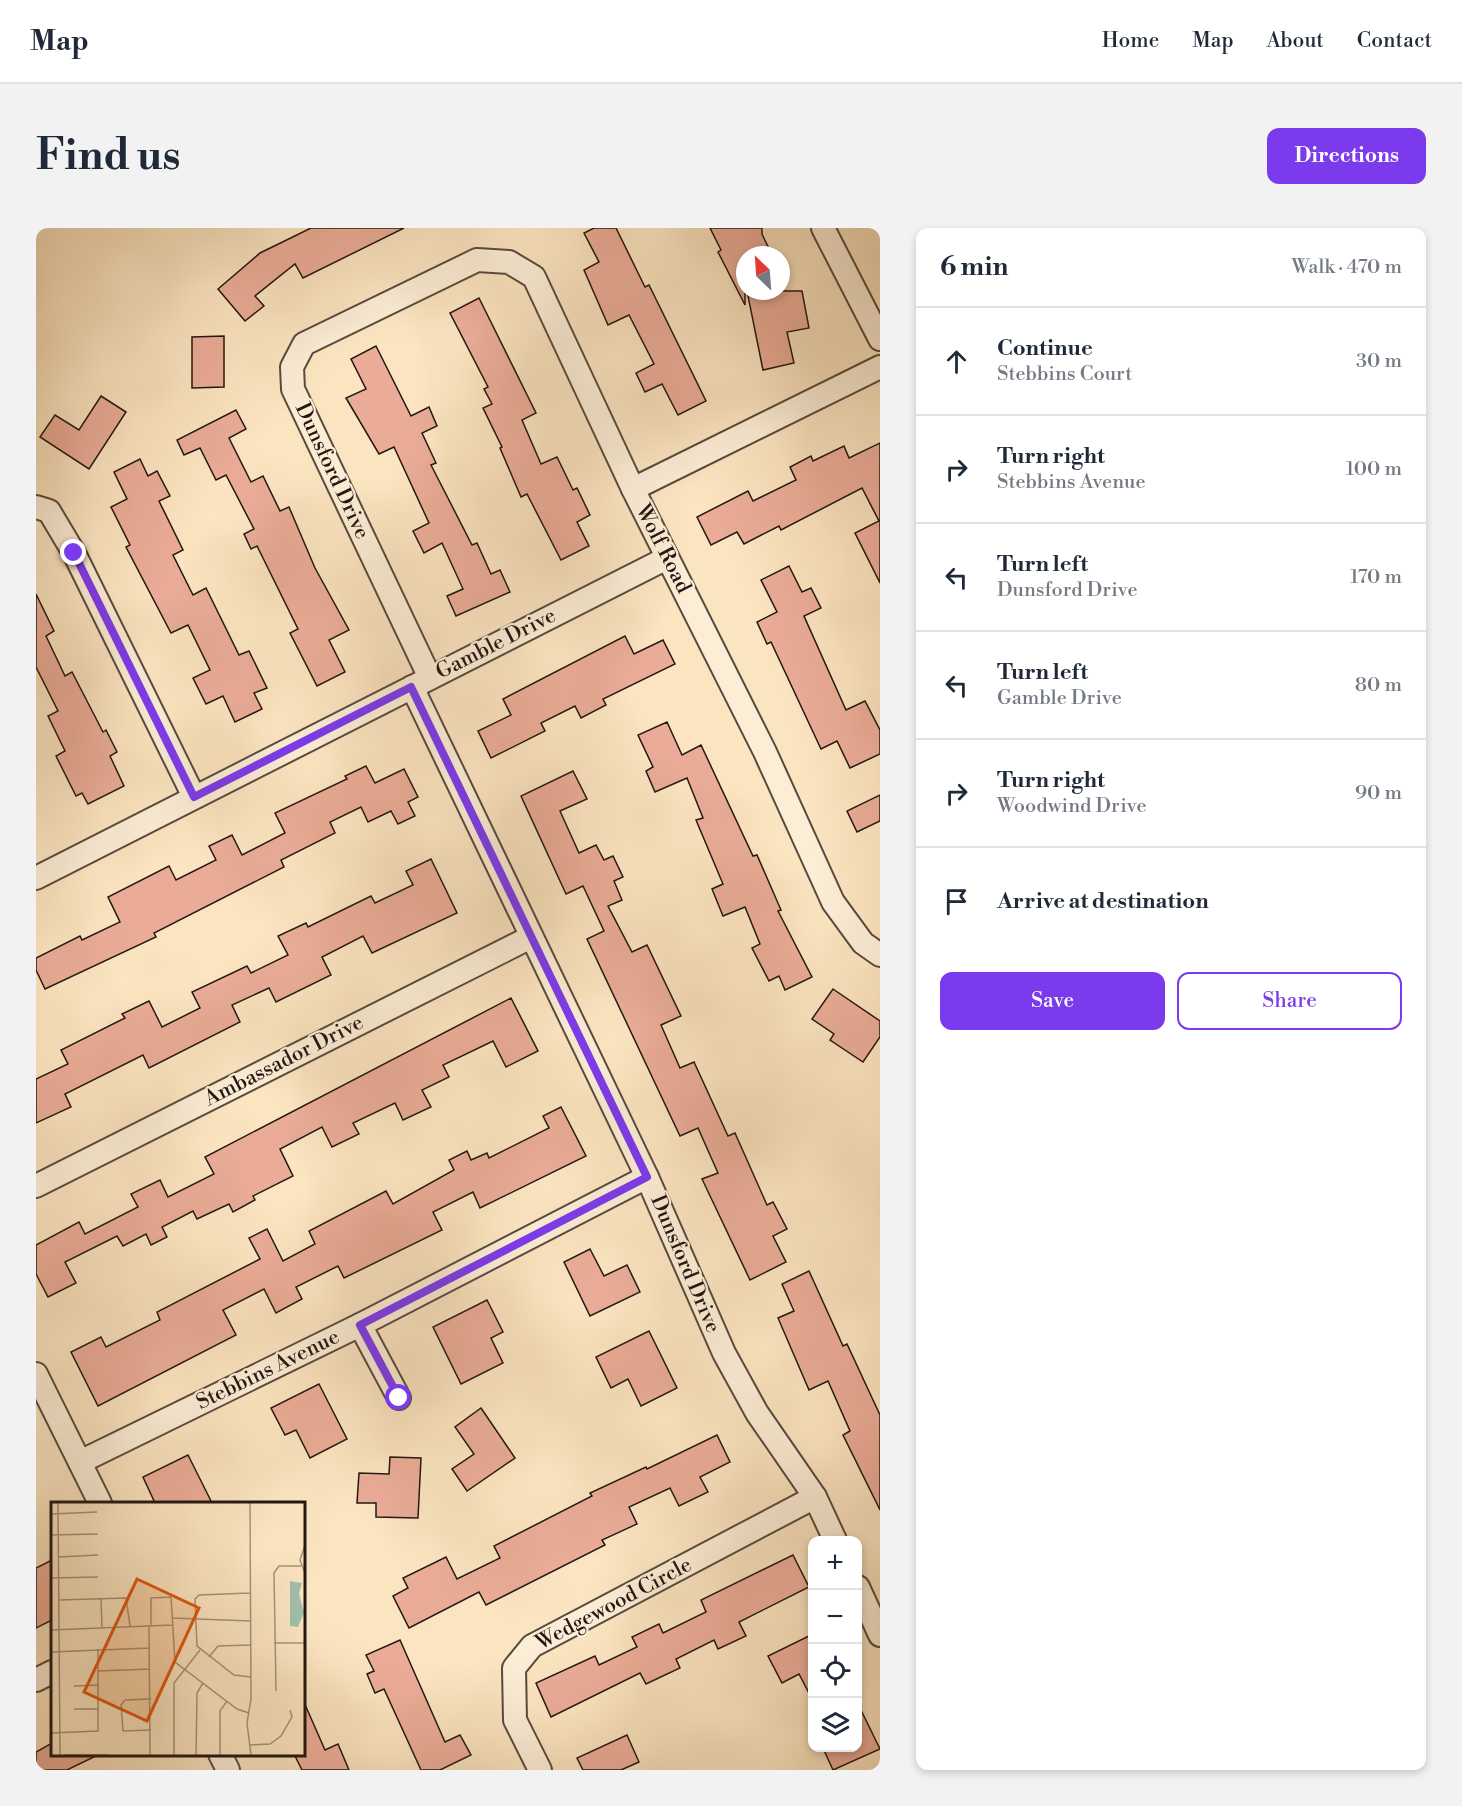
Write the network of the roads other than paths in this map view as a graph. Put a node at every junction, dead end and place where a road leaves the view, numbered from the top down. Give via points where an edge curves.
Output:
1 (823, 228) edge
2 (386, 304) joint
3 (880, 339) edge
4 (880, 367) edge
5 (633, 489) junction
6 (36, 507) edge
7 (667, 558) junction
8 (421, 682) junction
9 (194, 797) junction
10 (36, 878) edge
11 (531, 937) junction
12 (880, 955) edge
13 (647, 1177) junction
14 (36, 1186) edge
15 (360, 1325) junction
16 (36, 1374) edge
17 (399, 1398) dead end
18 (80, 1462) junction
19 (815, 1497) junction
20 (100, 1502) edge
21 (834, 1536) edge
22 (859, 1590) edge
23 (880, 1635) edge
24 (51, 1672) edge
25 (36, 1680) edge
26 (220, 1755) edge
27 (228, 1770) edge
28 (540, 1770) edge

1 - 3 street
2 - 5 street, Wolf Road via 477,260 509,262 534,277
2 - 8 street, Dunsford Drive via 304,344 292,367 294,389
4 - 5 street
5 - 7 street, Wolf Road
6 - 9 street via 49,511 74,553
7 - 8 street, Gamble Drive
7 - 12 street, Wolf Road via 756,733 833,902 863,943
8 - 9 street, Gamble Drive
8 - 11 street, Dunsford Drive
9 - 10 street, Gamble Drive
11 - 13 street, Dunsford Drive
11 - 14 street, Ambassador Drive
13 - 15 street, Stebbins Avenue
13 - 19 street, Dunsford Drive via 724,1353 757,1413
15 - 17 street
15 - 18 street, Stebbins Avenue
16 - 18 street
18 - 20 street
19 - 21 street, Dunsford Drive
19 - 28 street, Wedgewood Circle via 532,1646 514,1668 514,1720
22 - 23 street
24 - 25 street
26 - 27 street

